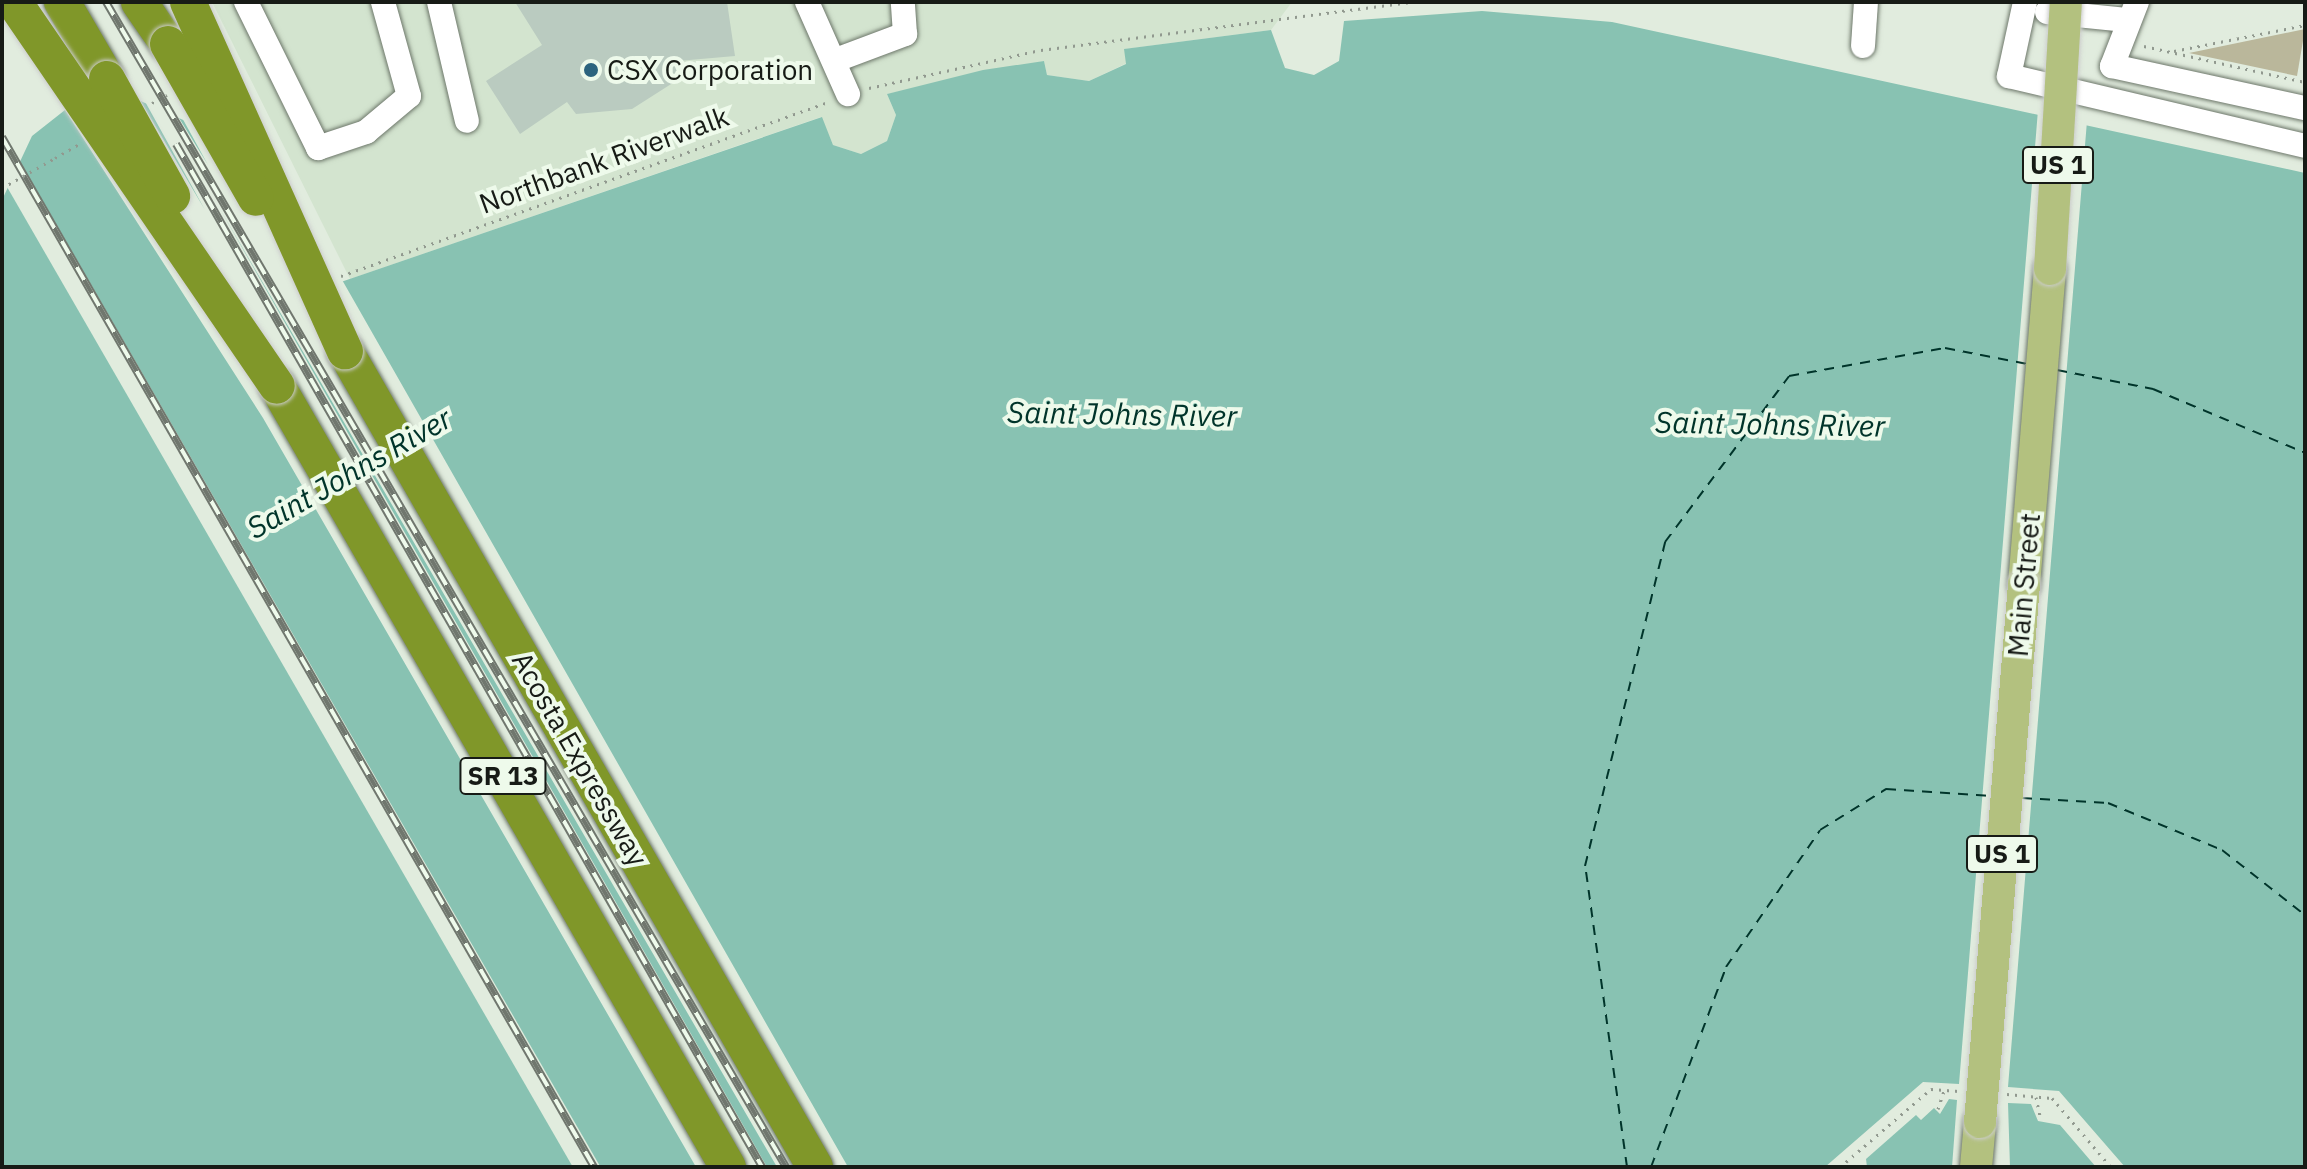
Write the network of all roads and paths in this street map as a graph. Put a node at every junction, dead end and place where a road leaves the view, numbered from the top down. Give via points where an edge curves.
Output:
1 (14, 2) edge
2 (62, 2) edge
3 (139, 2) edge
4 (147, 2) edge
5 (188, 2) edge
6 (246, 2) edge
7 (383, 2) edge
8 (439, 2) edge
9 (808, 2) edge
10 (903, 2) edge
11 (1413, 2) edge
12 (1866, 2) edge
13 (2085, 2) edge
14 (2046, 5) edge
15 (2132, 11) edge
16 (2305, 25) edge
17 (168, 44) junction
18 (2116, 44) junction
19 (1863, 46) dead end
20 (2170, 52) junction
21 (2067, 61) junction
22 (837, 64) junction
23 (2305, 82) edge
24 (848, 94) junction
25 (2305, 108) edge
26 (467, 121) dead end
27 (2305, 146) edge
28 (55, 158) dead end
29 (2, 188) edge
30 (334, 279) dead end
31 (345, 351) junction
32 (277, 386) junction
33 (1944, 1089) dead end
34 (2036, 1097) dead end
35 (1938, 1109) dead end
36 (2040, 1116) dead end
37 (728, 1167) edge
38 (815, 1167) edge
39 (1976, 1167) edge

1 - 32 highway, bridge
2 - 32 highway, bridge
3 - 17 highway
4 - 17 highway
5 - 31 highway, bridge
6 - 7 street via 318,148 366,132 409,96
8 - 26 street
9 - 22 street
10 - 22 street via 905,34
11 - 24 path, Northbank Riverwalk via 1041,50
12 - 19 street
13 - 21 main road, US 1
14 - 15 street
14 - 21 main road, Main Street / US 1, bridge
14 - 27 street via 2009,76
15 - 18 street
16 - 20 path
17 - 31 highway, bridge
18 - 20 path
18 - 25 street via 2112,66
20 - 23 path
21 - 39 main road, Main Street / US 1, bridge
22 - 24 street
24 - 30 path, Northbank Riverwalk
28 - 29 path, bridge
31 - 38 highway, Acosta Expressway / SR 13
32 - 37 highway, SR 13
33 - 35 path
34 - 36 path

